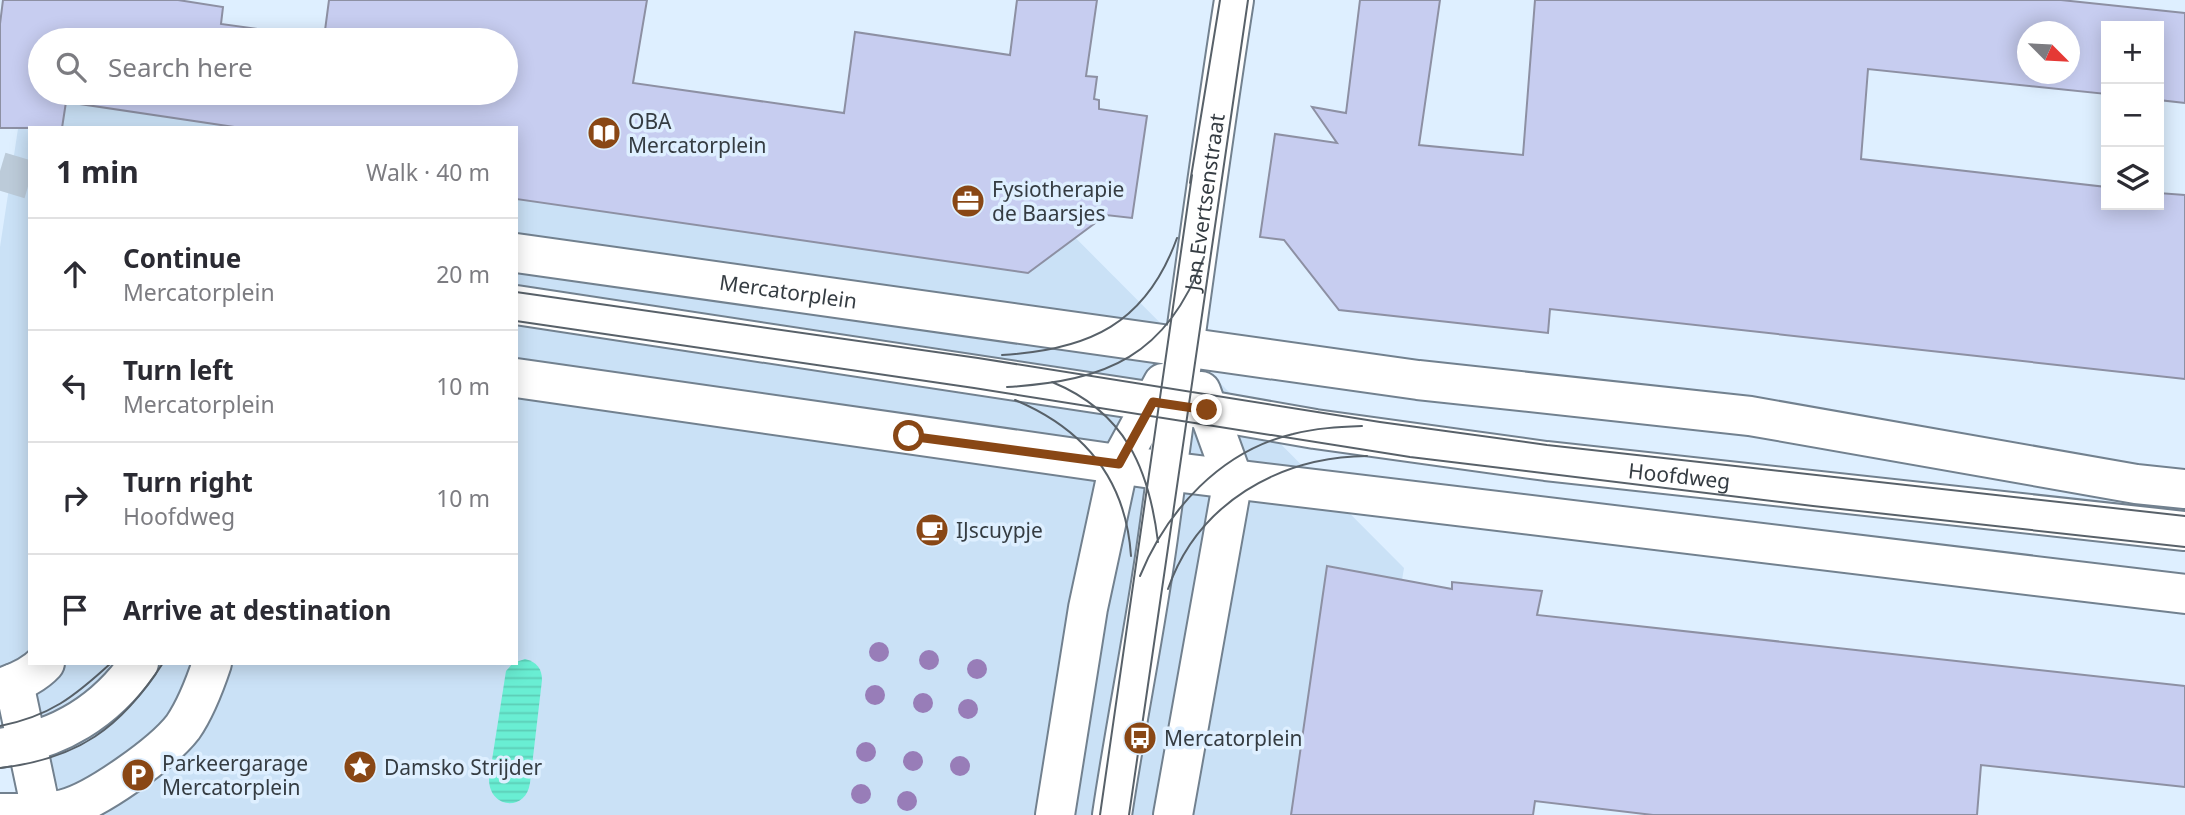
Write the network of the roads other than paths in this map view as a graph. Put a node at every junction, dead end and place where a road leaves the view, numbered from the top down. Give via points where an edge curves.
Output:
1 (1234, 0) edge
2 (518, 253) edge
3 (518, 304) edge
4 (1190, 348) junction
5 (518, 378) edge
6 (1178, 406) junction
7 (1119, 464) junction
8 (1166, 471) junction
9 (1233, 479) junction
10 (2185, 489) edge
11 (2185, 531) edge
12 (2185, 594) edge
13 (138, 665) edge
14 (211, 665) edge
15 (20, 678) edge
16 (13, 746) edge
17 (0, 813) edge
18 (41, 814) edge
19 (1055, 815) edge
20 (1112, 815) edge
21 (1173, 815) edge

1 - 4 street, Jan Evertsenstraat
2 - 4 street, Mercatorplein
3 - 6 street
4 - 6 street
4 - 6 street via 1194,369
4 - 10 street via 1418,380 1750,416
5 - 7 street
6 - 7 street
6 - 8 street
6 - 9 street
6 - 11 street, Hoofdweg via 1546,461
7 - 8 street
7 - 19 street via 1088,608
8 - 9 street
8 - 20 street
9 - 12 street
9 - 21 street
13 - 16 street via 123,686 95,710 65,729
14 - 18 street via 182,727 147,761 98,793
15 - 16 street
16 - 18 street
17 - 18 street

